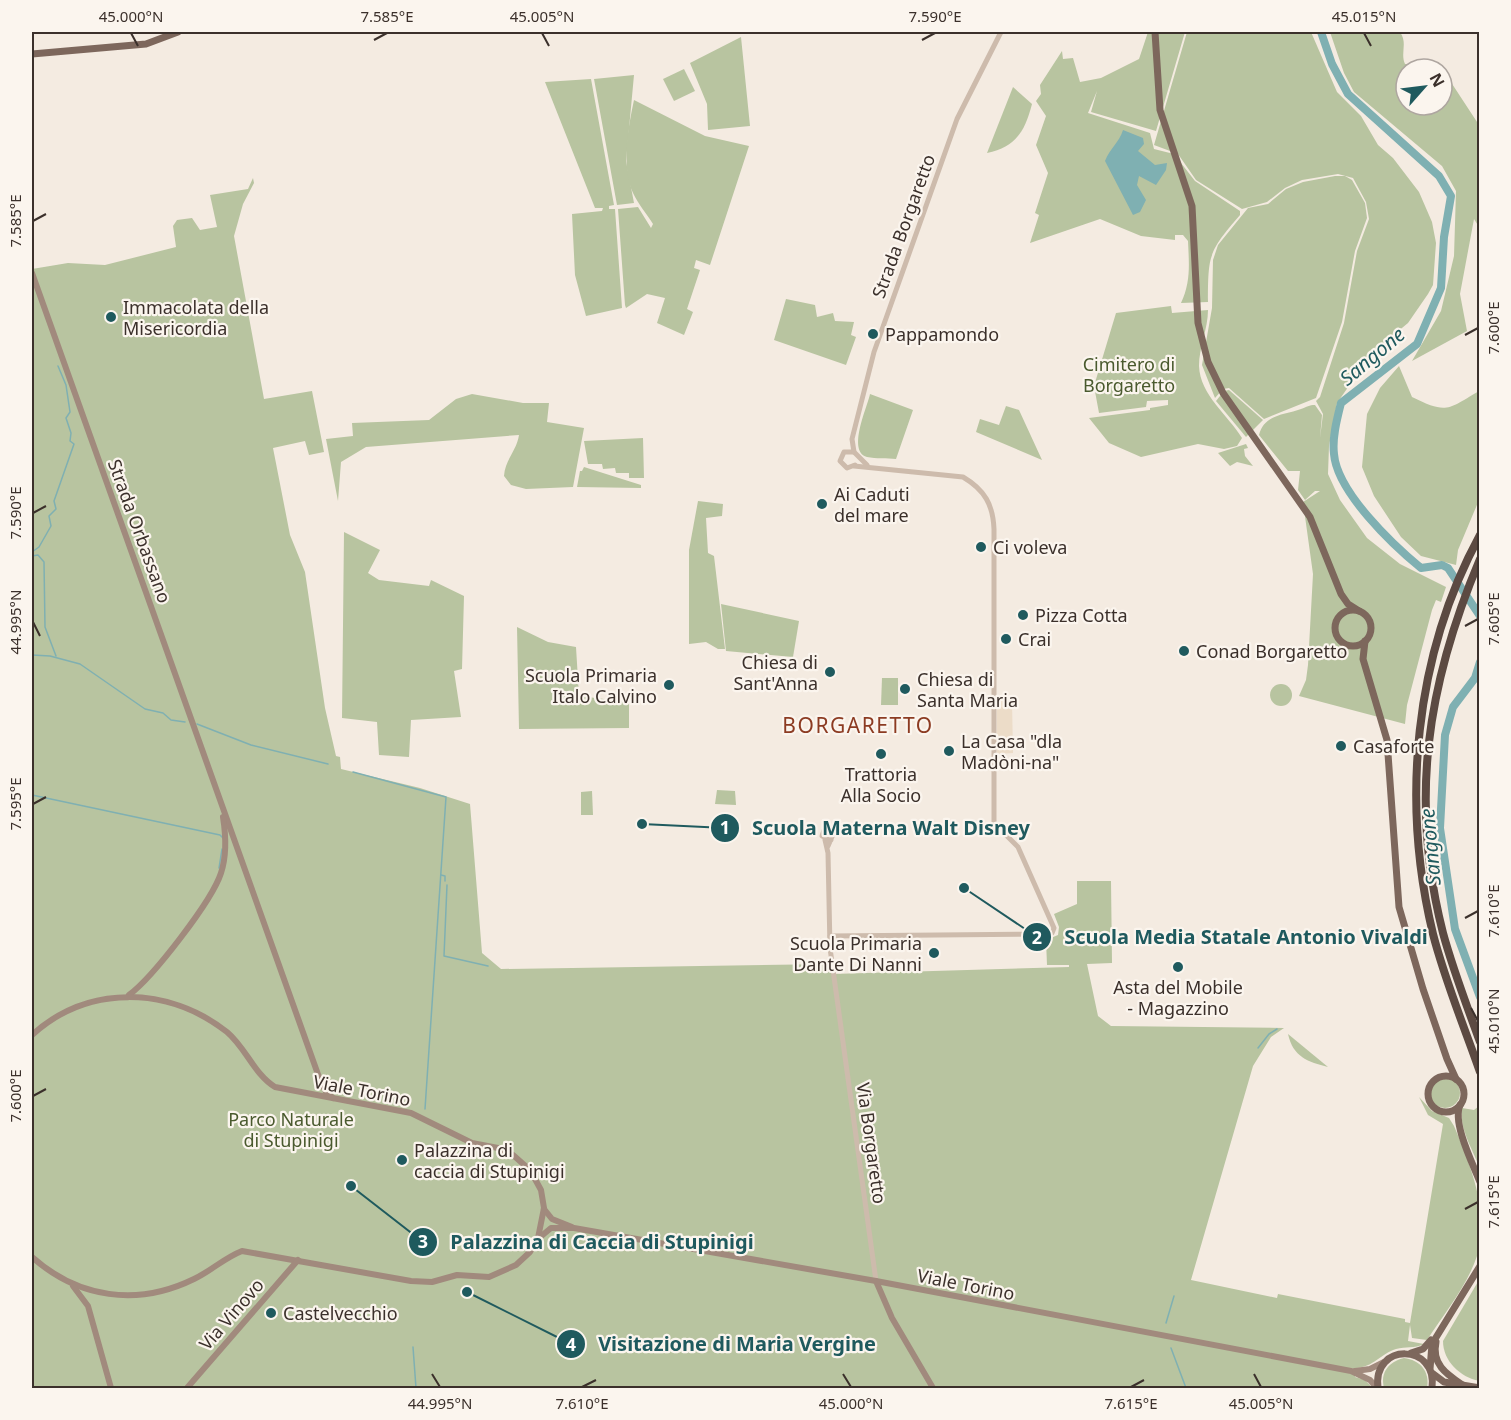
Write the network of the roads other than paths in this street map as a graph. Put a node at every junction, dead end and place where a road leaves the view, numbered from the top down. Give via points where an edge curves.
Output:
1 (178, 32) edge
2 (1001, 32) edge
3 (1155, 32) edge
4 (32, 54) edge
5 (32, 273) edge
6 (852, 439) junction
7 (846, 451) junction
8 (855, 455) junction
9 (854, 466) junction
10 (868, 466) junction
11 (1479, 535) edge
12 (1479, 559) edge
13 (1341, 594) junction
14 (1359, 611) junction
15 (1339, 616) junction
16 (1365, 641) junction
17 (1350, 646) junction
18 (1363, 659) junction
19 (228, 829) junction
20 (828, 840) dead end
21 (239, 853) junction
22 (222, 870) junction
23 (830, 936) junction
24 (129, 995) junction
25 (32, 1035) edge
26 (1479, 1042) edge
27 (1447, 1059) junction
28 (1479, 1072) edge
29 (1437, 1078) junction
30 (1456, 1079) junction
31 (336, 1100) junction
32 (1460, 1105) junction
33 (1444, 1112) junction
34 (1458, 1124) junction
35 (1479, 1182) edge
36 (544, 1208) junction
37 (574, 1228) junction
38 (538, 1238) junction
39 (32, 1257) edge
40 (298, 1260) junction
41 (1479, 1266) edge
42 (876, 1281) junction
43 (72, 1286) junction
44 (1447, 1319) junction
45 (1438, 1334) junction
46 (1409, 1354) junction
47 (1385, 1361) junction
48 (1431, 1370) junction
49 (1351, 1371) junction
50 (1464, 1386) junction
51 (1479, 1388) edge
52 (111, 1389) edge
53 (187, 1389) edge
54 (933, 1389) edge
55 (1378, 1389) edge
56 (1432, 1389) edge

1 - 4 main road via 146,44
2 - 6 street, Strada Borgaretto via 957,119 874,352
3 - 13 main road via 1160,110 1192,206 1198,323 1208,362 1223,393 1310,517
5 - 19 main road, Strada Orbassano
6 - 7 street, Strada Borgaretto
6 - 8 street, Strada Borgaretto
7 - 8 street
7 - 9 street via 840,463 847,468
8 - 9 street
8 - 10 street
9 - 10 street
10 - 23 street via 963,477 976,485 991,505 994,823 1018,847 1054,928 1048,934 966,937
11 - 28 highway via 1446,614 1431,667 1420,725 1416,818 1421,874 1433,933
12 - 26 highway via 1453,625 1440,672 1426,780 1434,890 1443,933
13 - 14 main road
13 - 15 main road
14 - 15 main road via 1350,610
14 - 16 main road via 1371,624
15 - 17 main road via 1336,633
16 - 17 main road
16 - 18 main road
17 - 18 main road
18 - 27 main road via 1387,740 1399,907
19 - 21 main road, Strada Orbassano
19 - 22 main road, Strada Orbassano
20 - 23 street, Via Borgaretto
21 - 22 main road via 230,851
21 - 31 main road, Strada Orbassano via 320,1080
22 - 24 main road, Strada Orbassano via 211,895 159,965
23 - 42 street, Via Borgaretto
24 - 25 main road, Viale Torino via 73,1009
24 - 31 main road, Viale Torino via 165,1002 208,1020 228,1033 275,1087
27 - 29 main road
27 - 30 main road
29 - 30 main road via 1447,1075
29 - 33 main road via 1429,1088 1428,1098
30 - 32 main road via 1464,1093
31 - 36 main road, Viale Torino via 411,1113 472,1143 513,1155 536,1179
32 - 33 main road
32 - 34 main road
33 - 34 main road
34 - 35 main road
36 - 37 main road via 552,1219
36 - 38 main road, Viale Torino
37 - 38 main road via 551,1228
37 - 42 main road, Viale Torino
38 - 40 main road, Viale Torino via 516,1265 489,1276 457,1275 432,1282
39 - 43 main road, Viale Torino
40 - 43 main road, Viale Torino via 242,1251 194,1280 135,1295
40 - 53 main road, Via Vinovo
41 - 44 main road
42 - 49 main road, Viale Torino
42 - 54 main road via 892,1318
43 - 52 main road via 88,1306
44 - 45 main road
44 - 46 main road via 1427,1346
45 - 48 main road via 1430,1351
45 - 50 main road via 1435,1349 1439,1367
46 - 47 main road
46 - 48 main road via 1424,1361
47 - 49 main road, Viale Torino via 1370,1369
47 - 55 main road via 1378,1372
48 - 50 main road via 1441,1381
48 - 56 main road
49 - 55 main road, Viale Torino via 1370,1380
50 - 51 main road

